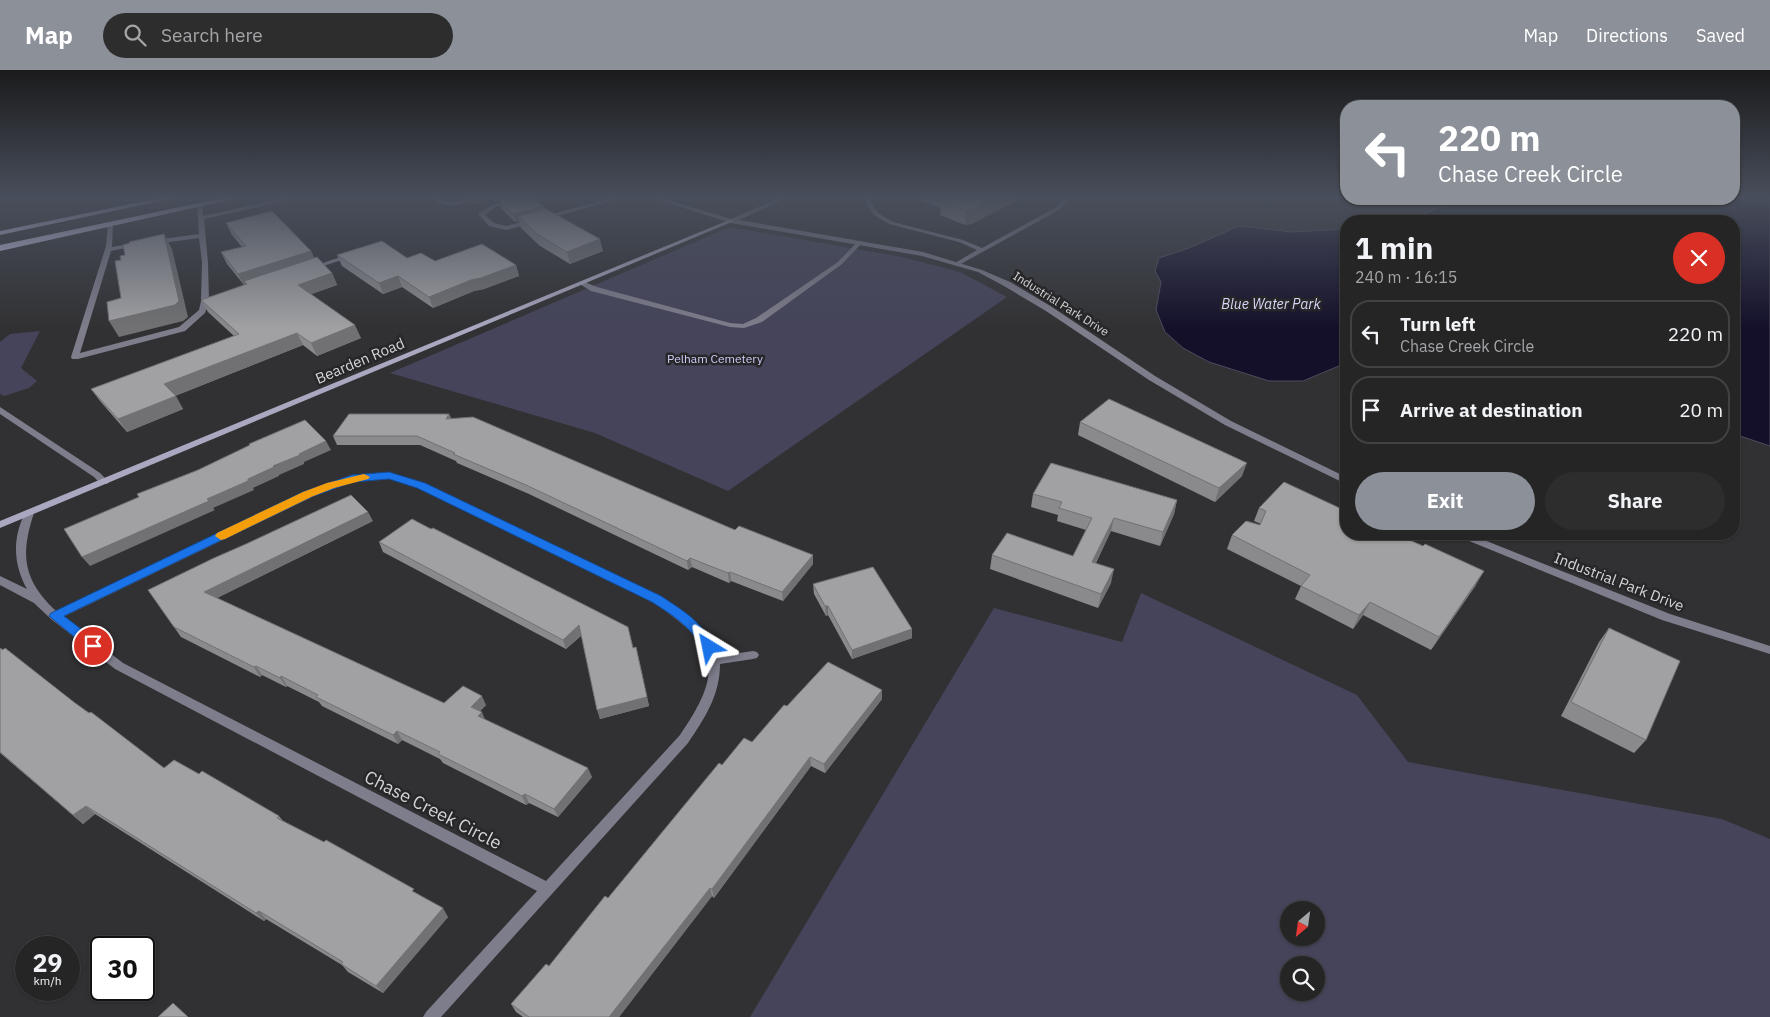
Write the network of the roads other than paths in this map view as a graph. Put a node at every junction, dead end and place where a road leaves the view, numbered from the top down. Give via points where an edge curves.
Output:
1 (36, 240) edge
2 (109, 240) edge
3 (168, 240) edge
4 (202, 240) edge
5 (687, 240) edge
6 (848, 240) edge
7 (958, 240) edge
8 (999, 240) edge
9 (860, 242) junction
10 (0, 248) edge
11 (108, 250) junction
12 (981, 250) junction
13 (358, 253) edge
14 (957, 264) junction
15 (303, 271) edge
16 (582, 283) junction
17 (213, 299) edge
18 (205, 301) junction
19 (0, 410) edge
20 (1340, 478) edge
21 (104, 482) junction
22 (29, 513) junction
23 (0, 525) edge
24 (1475, 540) edge
25 (0, 580) edge
26 (38, 600) junction
27 (55, 616) junction
28 (1770, 650) edge
29 (753, 655) dead end
30 (714, 661) junction
31 (546, 889) junction
32 (431, 1017) edge

1 - 10 main road
2 - 11 street
3 - 11 street
4 - 18 street
5 - 16 street, Bearden Road
6 - 9 street, Industrial Park Drive
7 - 12 street
8 - 12 street
9 - 14 street, Industrial Park Drive
9 - 16 street via 840,263 759,320 744,326 708,320
11 - 18 street via 75,357 182,329 202,310
12 - 14 street
13 - 15 street
14 - 20 street, Industrial Park Drive via 992,276 1049,308 1152,378 1228,423
16 - 21 street, Bearden Road
17 - 18 street
19 - 21 street
21 - 22 street, Bearden Road
22 - 23 street, Bearden Road
22 - 26 street, Chase Creek Circle via 19,547 20,561
24 - 28 street, Industrial Park Drive via 1666,617
25 - 26 street, Chase Creek Circle
26 - 27 street, Chase Creek Circle
27 - 30 street via 307,495 352,479 389,476 421,485 675,610 701,633
27 - 31 street, Chase Creek Circle via 119,666
29 - 30 street
30 - 31 street via 711,696 701,716 684,739
31 - 32 street

